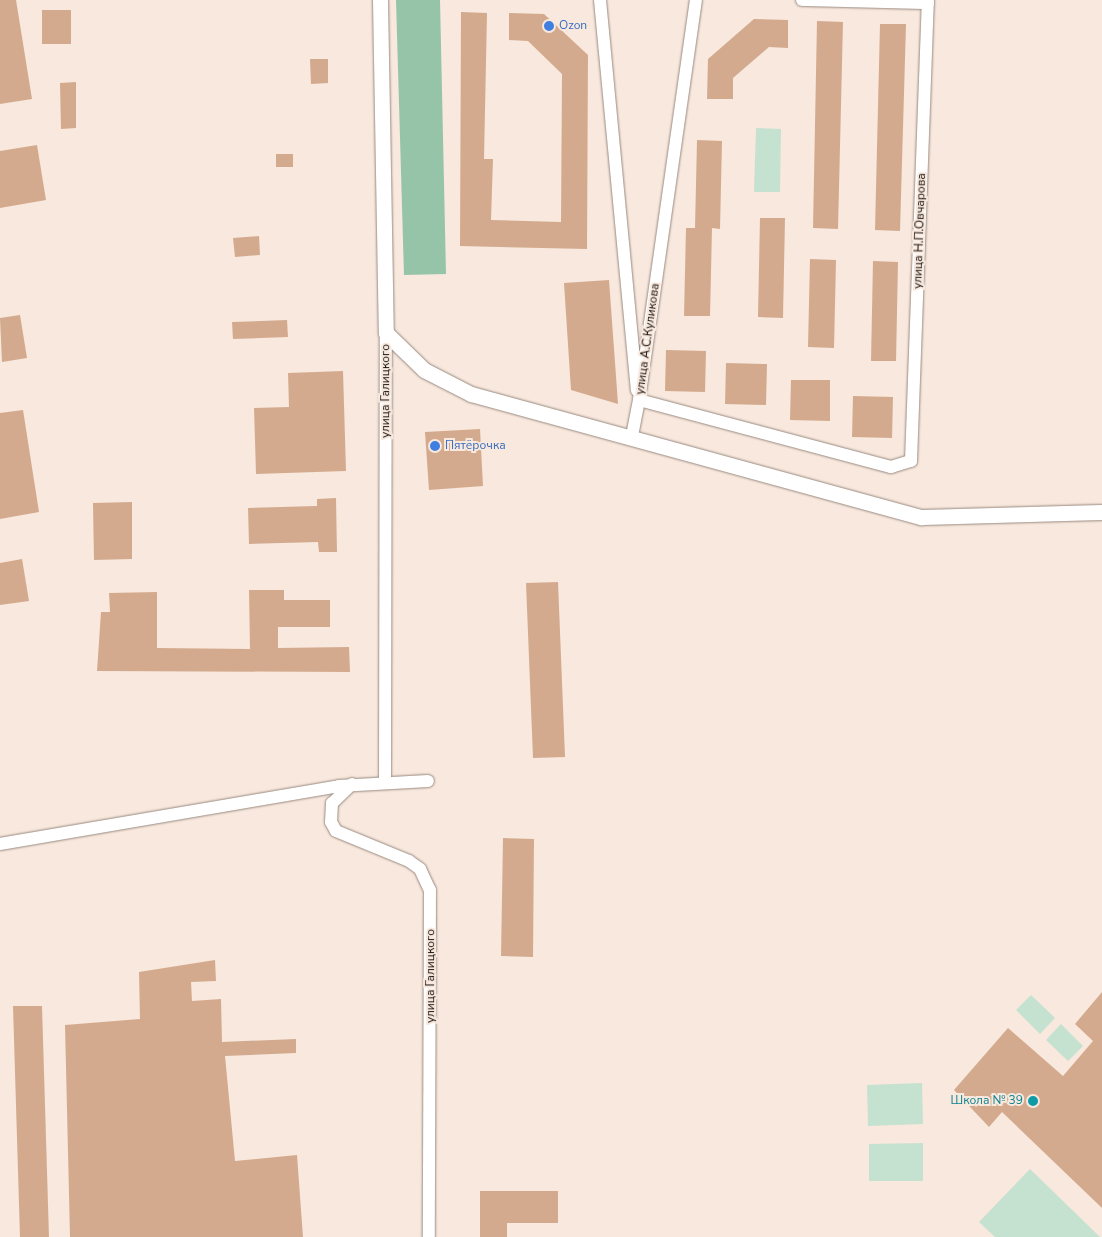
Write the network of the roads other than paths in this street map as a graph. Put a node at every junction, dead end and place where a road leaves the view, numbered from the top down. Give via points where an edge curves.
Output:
1 (380, 0) edge
2 (600, 0) edge
3 (696, 0) edge
4 (802, 0) edge
5 (928, 2) edge
6 (386, 333) junction
7 (639, 400) junction
8 (632, 436) junction
9 (1102, 512) edge
10 (385, 781) junction
11 (428, 781) dead end
12 (352, 784) junction
13 (0, 844) edge
14 (428, 1237) edge

1 - 6 street, улица Галицкого
2 - 7 street, улица А.С.Куликова via 631,361
3 - 7 street, улица А.С.Куликова
4 - 5 street
5 - 7 street, улица Н.П.Овчарова via 911,461 891,467
6 - 8 street via 424,370 448,386
6 - 10 street, улица Галицкого
7 - 8 street
8 - 9 street via 922,517
10 - 11 street
10 - 12 street
12 - 13 street
12 - 14 street, улица Галицкого via 332,803 331,822 336,831 409,861 420,869 430,890

